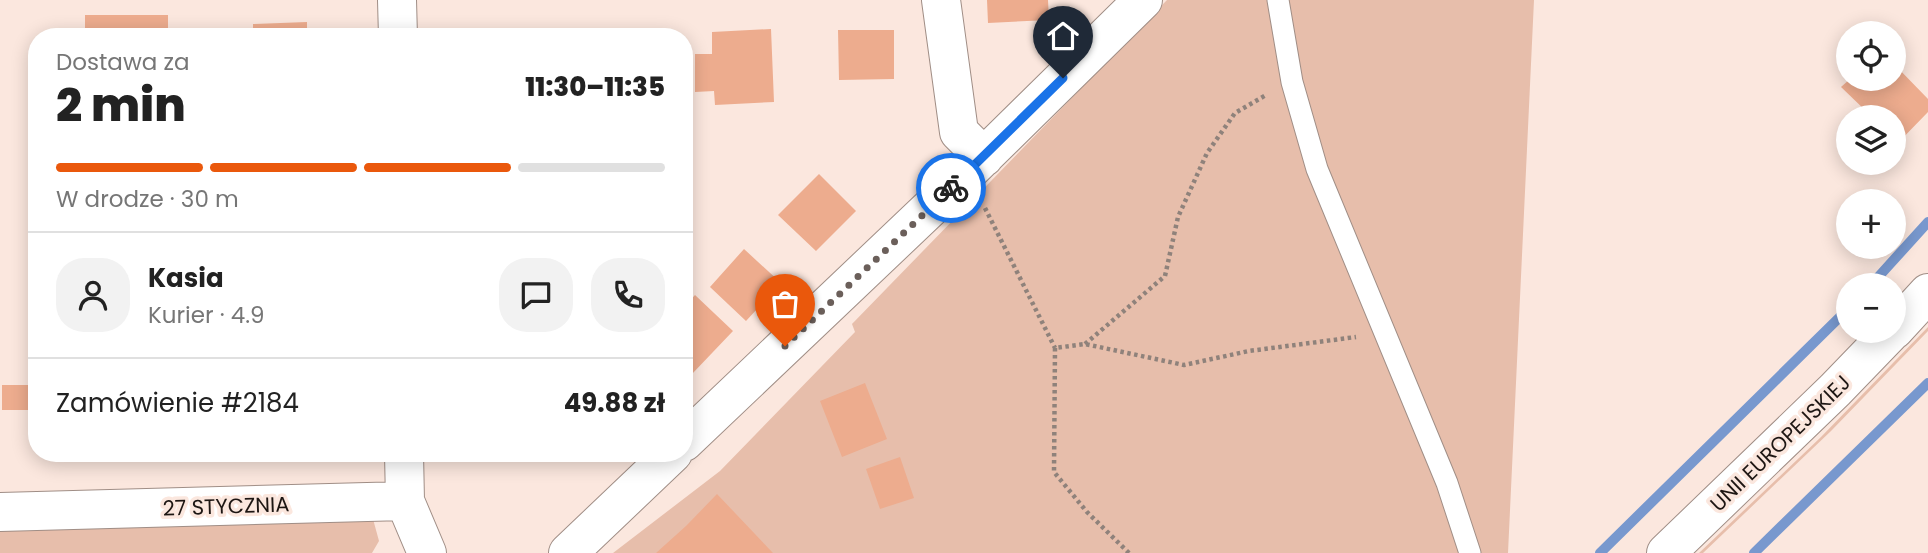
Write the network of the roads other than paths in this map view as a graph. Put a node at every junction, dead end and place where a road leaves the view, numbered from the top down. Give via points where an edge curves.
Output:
1 (397, 0) edge
2 (941, 0) edge
3 (1143, 0) edge
4 (1278, 0) edge
5 (398, 28) edge
6 (975, 165) junction
7 (1928, 293) edge
8 (1906, 316) edge
9 (1880, 343) edge
10 (693, 433) edge
11 (404, 462) edge
12 (664, 462) edge
13 (405, 501) junction
14 (0, 512) edge
15 (427, 553) edge
16 (568, 553) edge
17 (1470, 553) edge
18 (1666, 553) edge

1 - 5 street
2 - 6 street via 959,132
3 - 6 street
4 - 17 lane via 1292,82 1317,169 1447,483
6 - 10 street
7 - 8 street, UNII EUROPEJSKIEJ
9 - 18 street, UNII EUROPEJSKIEJ
11 - 13 street
12 - 16 street
13 - 14 street, 27 STYCZNIA
13 - 15 street

